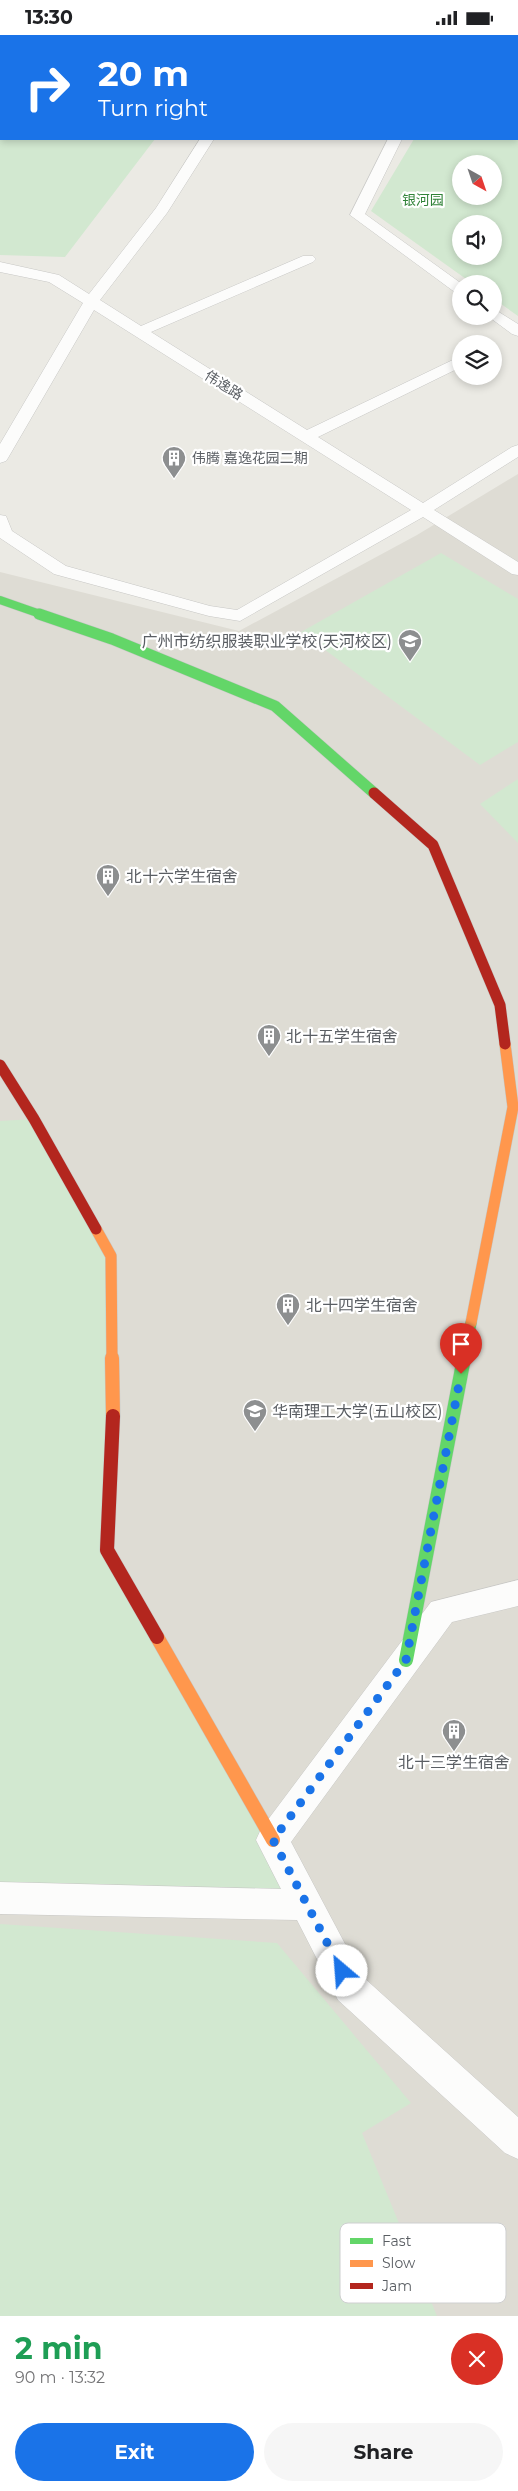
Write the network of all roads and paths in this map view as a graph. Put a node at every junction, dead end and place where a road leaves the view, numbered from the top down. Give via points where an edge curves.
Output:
1 (206, 140) edge
2 (394, 140) edge
3 (308, 259) dead end
4 (0, 267) edge
5 (452, 284) edge
6 (91, 302) junction
7 (502, 320) edge
8 (518, 331) edge
9 (139, 332) junction
10 (452, 365) edge
11 (306, 437) junction
12 (518, 450) edge
13 (0, 458) edge
14 (423, 510) junction
15 (0, 520) edge
16 (518, 570) edge
17 (0, 600) edge
18 (0, 1065) edge
19 (518, 1593) edge
20 (406, 1660) junction
21 (273, 1840) junction
22 (0, 1898) edge
23 (307, 1905) junction
24 (518, 2141) edge

1 - 6 lane via 162,211
2 - 5 lane via 357,215
3 - 9 lane
4 - 6 lane, 伟逸路 via 54,279
6 - 9 lane, 伟逸路
6 - 13 lane
7 - 8 lane
9 - 11 lane, 伟逸路
10 - 11 lane
11 - 14 lane, 伟逸路
12 - 14 lane
14 - 15 lane via 240,616 209,611 60,570 4,533
14 - 16 lane, 伟逸路
17 - 20 street via 112,639 275,706 432,845 500,1005 513,1107
18 - 21 street via 111,1256 113,1433 107,1550
19 - 20 street via 442,1611
20 - 21 street
21 - 23 street
22 - 23 street
23 - 24 street via 350,1988

